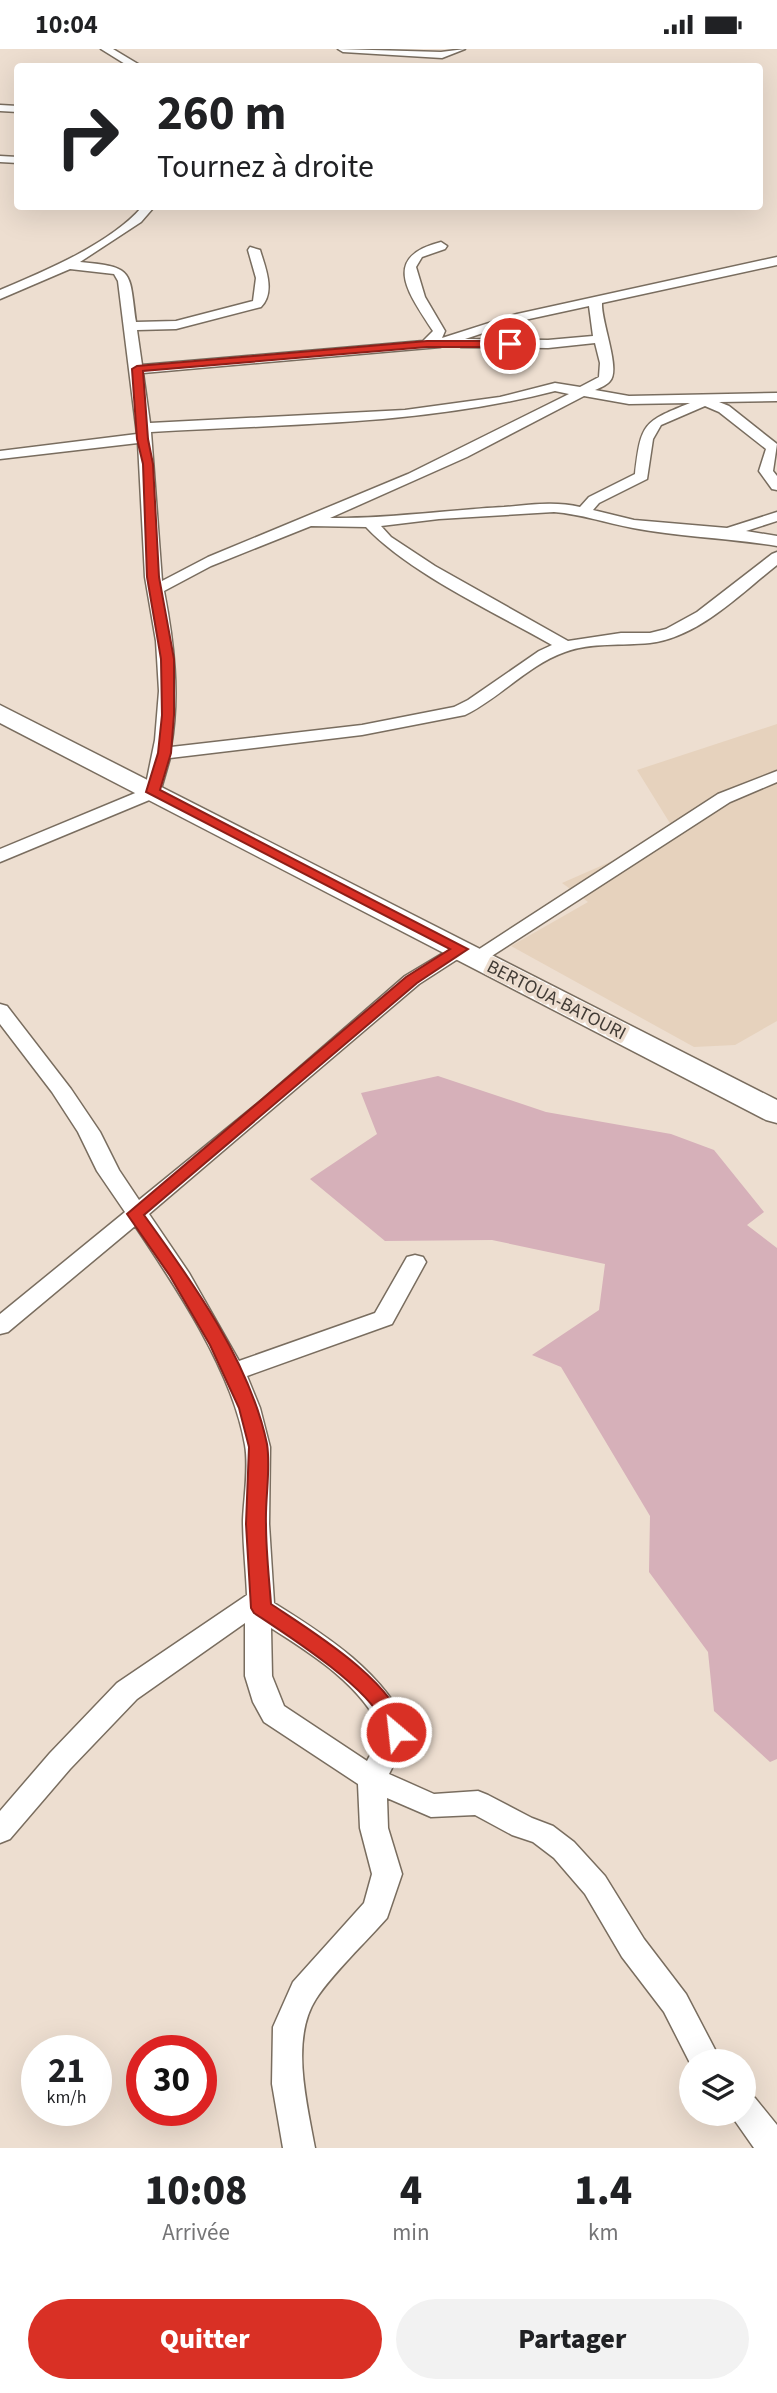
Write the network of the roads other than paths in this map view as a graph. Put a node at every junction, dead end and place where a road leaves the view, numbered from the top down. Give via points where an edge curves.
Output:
1 (106, 49) edge
2 (343, 49) edge
3 (460, 49) edge
4 (131, 63) edge
5 (145, 210) edge
6 (441, 246) dead end
7 (254, 250) dead end
8 (777, 261) edge
9 (68, 265) junction
10 (0, 296) edge
11 (596, 301) junction
12 (132, 326) junction
13 (598, 339) junction
14 (434, 343) junction
15 (137, 369) junction
16 (582, 393) junction
17 (777, 397) edge
18 (703, 400) junction
19 (142, 433) junction
20 (0, 454) edge
21 (777, 486) edge
22 (583, 512) junction
23 (777, 516) edge
24 (310, 521) junction
25 (370, 523) junction
26 (728, 533) junction
27 (777, 541) edge
28 (777, 557) edge
29 (156, 589) junction
30 (565, 646) junction
31 (0, 713) edge
32 (164, 753) junction
33 (777, 776) edge
34 (153, 792) junction
35 (0, 856) edge
36 (469, 953) junction
37 (0, 1010) edge
38 (777, 1113) edge
39 (135, 1214) junction
40 (415, 1262) dead end
41 (0, 1326) edge
42 (233, 1372) junction
43 (260, 1604) junction
44 (372, 1779) junction
45 (0, 1831) edge
46 (699, 2049) edge
47 (756, 2123) edge
48 (299, 2148) edge
49 (770, 2148) edge

1 - 4 street
2 - 3 street via 442,55
5 - 9 street
6 - 14 street via 417,255 410,267 419,297 439,331
7 - 12 street via 262,278 257,304 176,325
8 - 11 street
9 - 10 street
9 - 12 street via 119,272
11 - 13 street
11 - 14 street
12 - 15 street
13 - 14 street via 548,344
13 - 16 street via 609,372
14 - 15 street
15 - 19 street
16 - 18 street via 629,400
16 - 19 street via 555,387 500,401 405,414
16 - 24 street via 467,452
17 - 18 street
18 - 21 street via 724,409 773,447 766,471
18 - 22 street via 656,422 646,439 642,476 594,500
19 - 20 street
19 - 29 street
22 - 25 street via 500,510
22 - 26 street via 634,524
23 - 26 street
24 - 25 street
24 - 29 street
25 - 30 street via 386,540 430,569
26 - 27 street
28 - 30 street via 702,615 672,632
29 - 32 street via 167,659
30 - 32 street via 545,654 459,711 362,730
31 - 34 highway, BERTOUA-BATOURI
32 - 34 street
33 - 36 street via 724,798
34 - 35 street
34 - 36 highway, BERTOUA-BATOURI
36 - 38 highway, BERTOUA-BATOURI
36 - 39 street via 412,980
37 - 39 street via 82,1121
39 - 41 street
39 - 42 street via 178,1273
40 - 42 street via 384,1318
42 - 43 street via 258,1447
43 - 44 street via 257,1657 266,1703 274,1714
43 - 44 street via 320,1647 380,1701 393,1720 396,1732
43 - 45 street via 127,1691
44 - 46 street via 431,1805 478,1803 543,1834 564,1850 595,1885 628,1940 675,2003
44 - 48 street via 374,1828 387,1874 377,1909 304,1991 288,2027 288,2084
47 - 49 street

